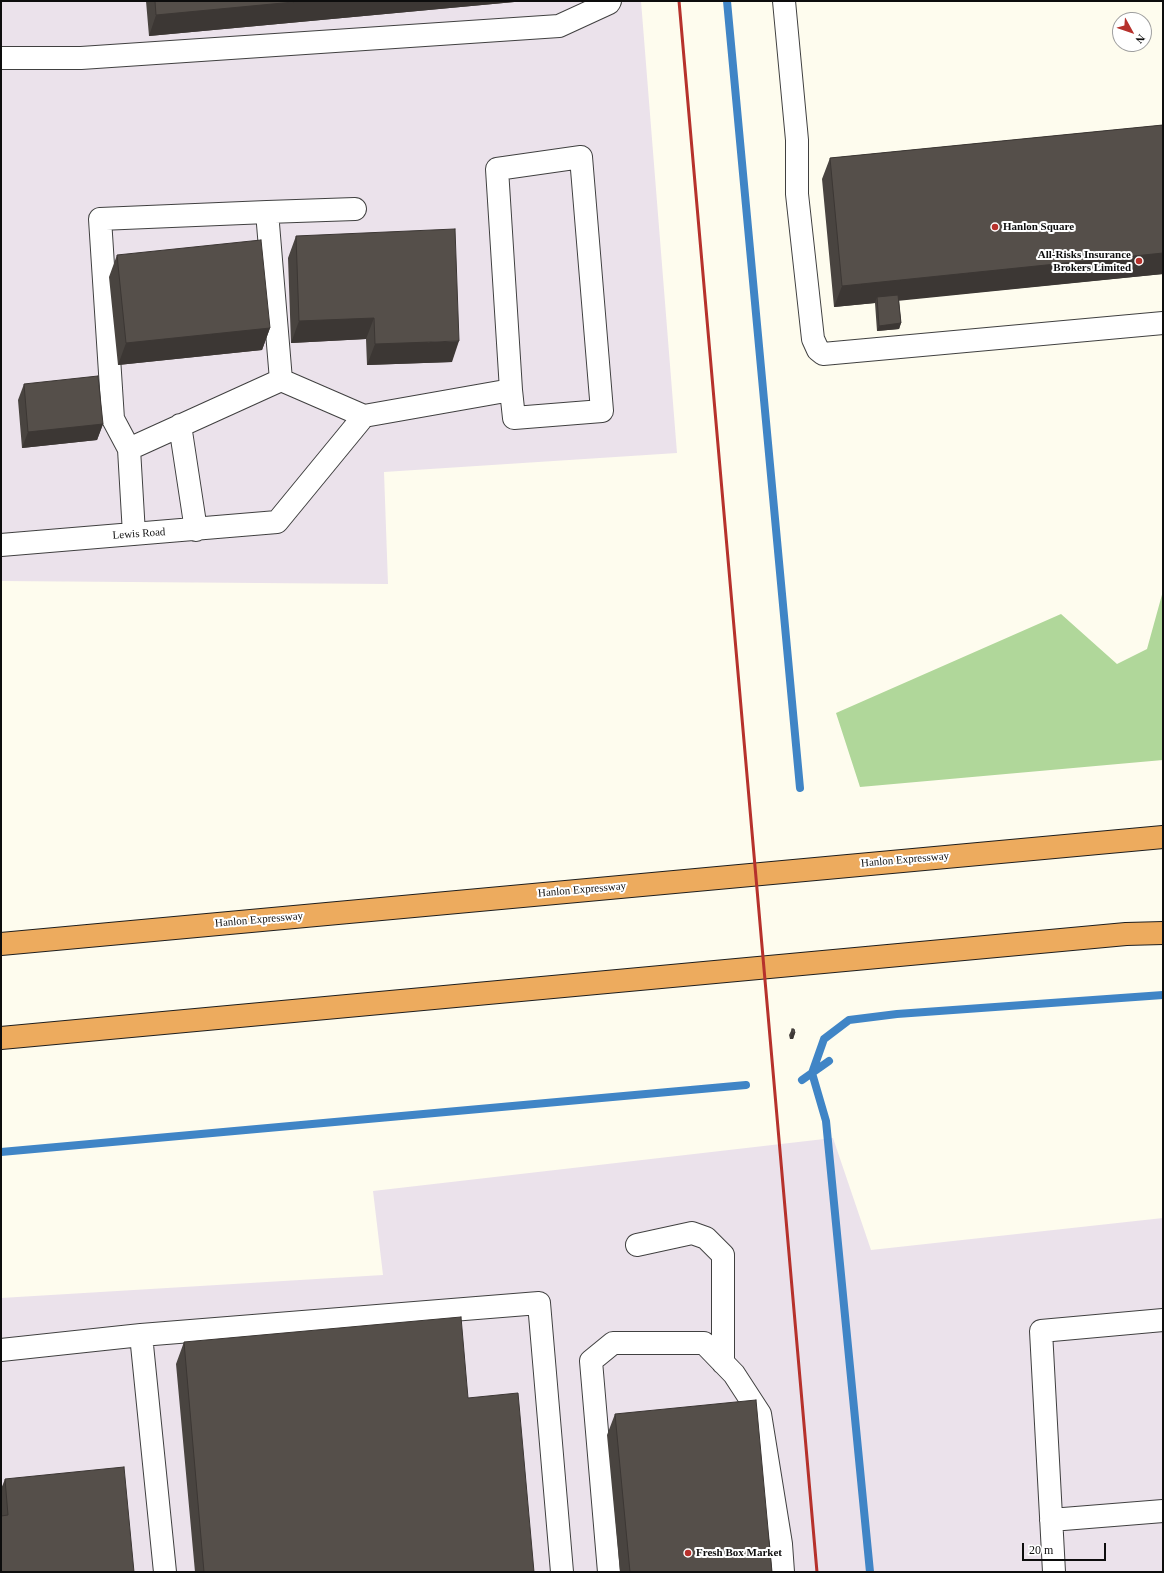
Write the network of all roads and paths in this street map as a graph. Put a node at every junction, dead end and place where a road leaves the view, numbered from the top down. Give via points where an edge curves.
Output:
1 (610, 1) edge
2 (784, 1) edge
3 (1, 58) edge
4 (355, 209) dead end
5 (267, 212) junction
6 (1163, 323) edge
7 (281, 380) junction
8 (511, 390) junction
9 (364, 416) junction
10 (180, 425) junction
11 (128, 449) junction
12 (196, 530) junction
13 (134, 534) junction
14 (1, 545) edge
15 (1163, 837) edge
16 (1163, 933) edge
17 (1, 944) edge
18 (1, 1038) edge
19 (637, 1245) dead end
20 (1163, 1320) edge
21 (142, 1334) junction
22 (1, 1350) edge
23 (723, 1363) junction
24 (1163, 1511) edge
25 (1051, 1520) junction
26 (165, 1572) edge
27 (562, 1572) edge
28 (609, 1572) edge
29 (783, 1572) edge
30 (1054, 1572) edge

1 - 3 street via 559,26 88,58
2 - 6 street via 797,140 796,194 813,338 823,354
4 - 5 street
5 - 7 street
5 - 11 street via 100,219 113,419
7 - 9 street
7 - 10 street
8 - 8 street via 497,168 581,157 602,411 514,418
8 - 9 street
9 - 12 street, Lewis Road via 277,522
10 - 11 street
10 - 12 street
11 - 13 street
12 - 13 street, Lewis Road
13 - 14 street, Lewis Road
15 - 17 highway, Hanlon Expressway
16 - 18 highway
19 - 23 street via 692,1233 706,1238 723,1255
20 - 25 street via 1041,1331
21 - 22 street
21 - 26 street
21 - 27 street via 539,1303
23 - 28 street via 704,1343 613,1343 591,1361
23 - 29 street via 734,1374 760,1414 781,1544
24 - 25 street
25 - 30 street

